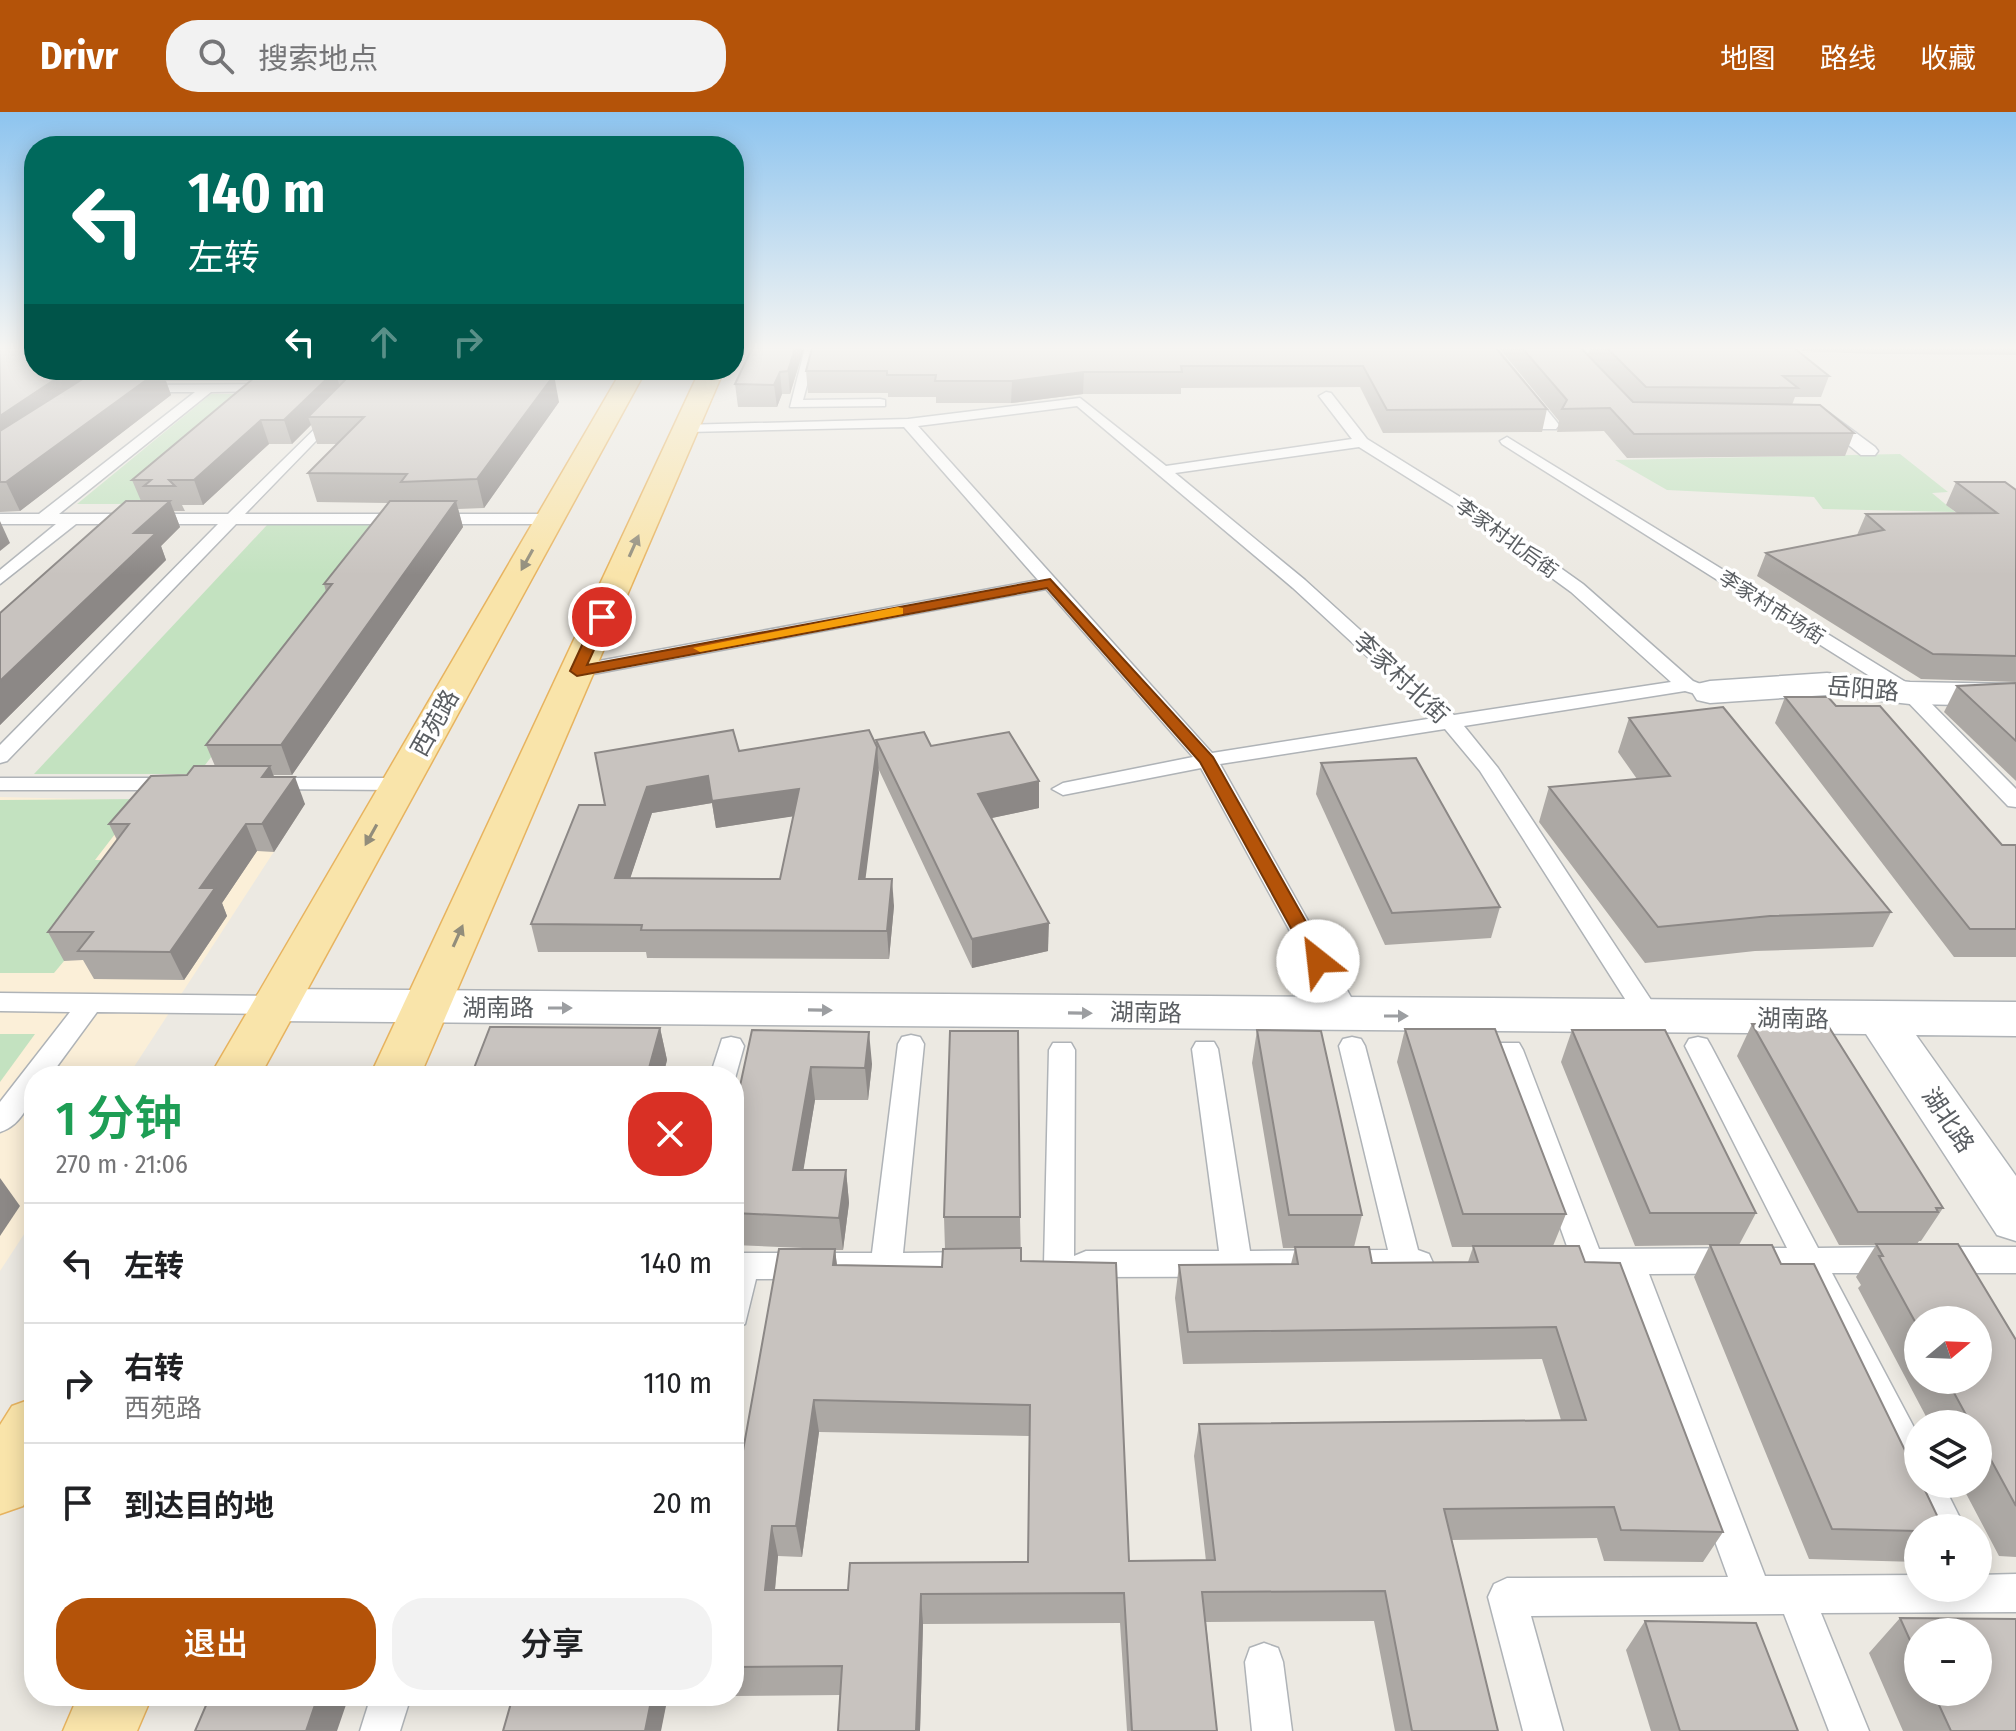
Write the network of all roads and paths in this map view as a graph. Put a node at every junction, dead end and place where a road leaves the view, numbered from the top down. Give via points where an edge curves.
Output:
1 (908, 423) edge
2 (163, 424) edge
3 (325, 424) edge
4 (603, 424) edge
5 (689, 424) edge
6 (884, 424) edge
7 (1105, 424) edge
8 (1348, 424) edge
9 (1835, 424) edge
10 (687, 428) junction
11 (1507, 441) dead end
12 (1362, 442) junction
13 (1868, 451) dead end
14 (1160, 471) junction
15 (0, 519) edge
16 (43, 519) junction
17 (72, 519) junction
18 (232, 519) junction
19 (549, 519) junction
20 (0, 579) edge
21 (1050, 583) junction
22 (577, 671) junction
23 (1698, 688) junction
24 (1910, 693) junction
25 (2016, 695) edge
26 (1450, 722) junction
27 (0, 757) edge
28 (1207, 760) junction
29 (0, 784) edge
30 (200, 784) edge
31 (246, 784) edge
32 (400, 784) junction
33 (1063, 789) dead end
34 (2016, 801) edge
35 (0, 1002) edge
36 (90, 1003) junction
37 (275, 1005) junction
38 (426, 1007) junction
39 (1650, 1018) junction
40 (2016, 1019) edge
41 (1881, 1020) junction
42 (1350, 1031) junction
43 (911, 1044) dead end
44 (731, 1046) dead end
45 (1698, 1046) dead end
46 (1205, 1049) dead end
47 (1062, 1050) dead end
48 (1510, 1050) dead end
49 (42, 1066) edge
50 (241, 1066) edge
51 (399, 1066) edge
52 (726, 1066) edge
53 (24, 1090) edge
54 (0, 1122) edge
55 (2016, 1219) edge
56 (2016, 1260) edge
57 (1629, 1261) junction
58 (1812, 1261) junction
59 (1527, 1262) edge
60 (1588, 1262) junction
61 (1236, 1263) junction
62 (1406, 1263) junction
63 (1452, 1263) edge
64 (1028, 1264) edge
65 (1059, 1264) junction
66 (996, 1265) edge
67 (744, 1266) edge
68 (886, 1266) junction
69 (1904, 1442) edge
70 (24, 1443) edge
71 (0, 1484) edge
72 (1752, 1592) junction
73 (1794, 1592) junction
74 (1904, 1592) edge
75 (1264, 1662) dead end
76 (111, 1706) edge
77 (388, 1706) edge
78 (100, 1731) edge
79 (380, 1731) edge
80 (1272, 1731) edge
81 (1543, 1731) edge
82 (1849, 1731) edge

1 - 21 lane
2 - 16 lane
3 - 18 lane
4 - 19 main road, 西苑路
5 - 10 main road
6 - 10 lane
7 - 14 lane, 李家村北街
8 - 12 lane, 李家村北后街
9 - 13 street
22 -> 10 main road
11 - 24 lane, 李家村市场街
12 - 14 lane
12 - 23 lane, 李家村北后街 via 1459,503 1577,588
14 - 26 lane, 李家村北街 via 1299,584
15 - 16 lane
16 - 17 lane
17 - 18 lane
17 - 20 lane
18 - 19 lane
18 - 27 lane
19 -> 32 main road, 西苑路
21 - 22 lane
21 - 28 lane
38 -> 22 main road
23 - 24 street, 岳阳路 via 1827,684
23 - 26 lane
24 - 25 street, 岳阳路
24 - 34 lane, 李家村市场街
26 - 28 lane
26 - 39 lane, 李家村北街 via 1488,768
28 - 33 lane
28 - 42 lane
29 - 30 lane
31 - 32 lane
32 -> 37 main road, 西苑路
35 - 36 lane
36 - 37 lane
36 - 49 lane
37 - 38 street, 湖南路
37 - 50 main road, 西苑路
38 -> 42 street, 湖南路
38 - 51 main road
39 - 41 street, 湖南路
42 -> 39 street, 湖南路
40 - 41 street, 湖南路
41 - 55 street, 湖北路
42 - 62 lane
43 - 68 lane
44 - 52 lane
45 - 58 lane
46 - 61 lane
47 - 65 lane
48 - 60 lane
53 - 54 lane
56 - 58 lane
57 - 58 lane
57 - 60 lane
57 - 72 lane
58 - 69 lane
59 - 60 lane
61 - 62 lane
61 - 65 lane
62 - 63 lane
64 - 65 lane
66 - 68 lane
67 - 68 lane
70 - 71 main road
72 - 73 lane
72 - 81 lane via 1507,1597
73 - 74 lane
73 - 82 lane
75 - 80 lane
76 - 78 main road
77 - 79 lane

